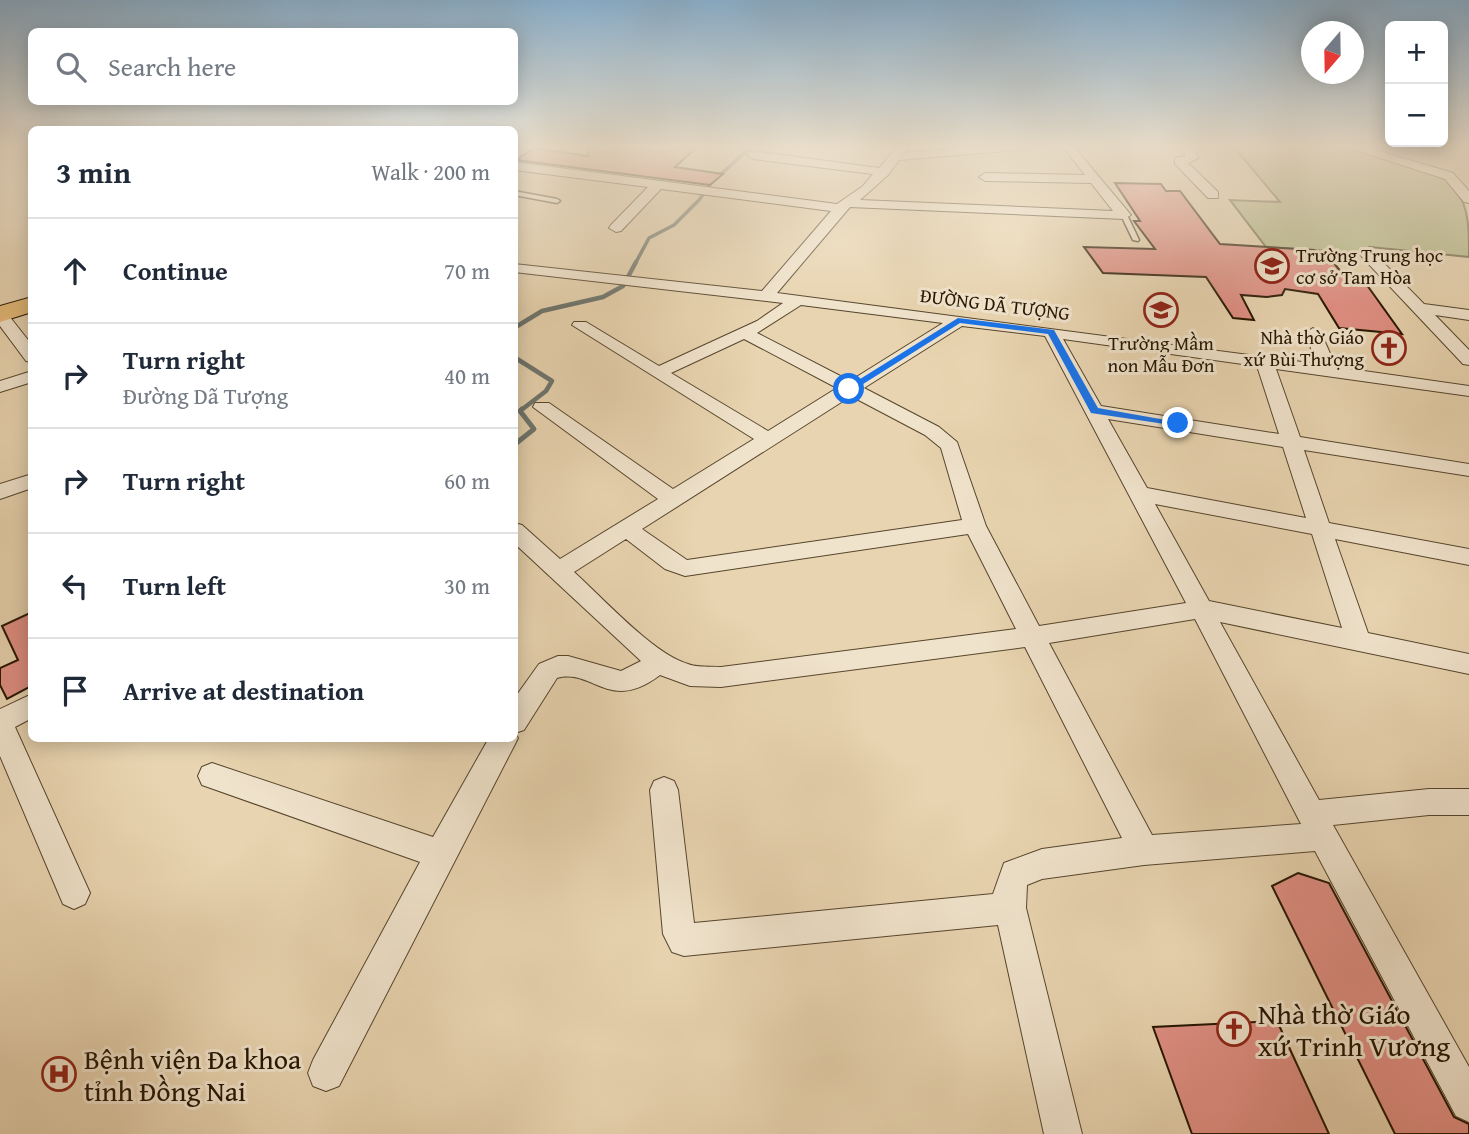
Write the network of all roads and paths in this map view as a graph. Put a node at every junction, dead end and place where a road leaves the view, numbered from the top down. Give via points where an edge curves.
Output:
1 (551, 200) edge
2 (643, 200) edge
3 (789, 200) edge
4 (852, 200) edge
5 (989, 200) edge
6 (1111, 200) edge
7 (557, 201) dead end
8 (843, 206) junction
9 (990, 211) junction
10 (1124, 215) junction
11 (616, 228) dead end
12 (1136, 240) dead end
13 (1367, 254) dead end
14 (518, 268) edge
15 (544, 271) junction
16 (518, 281) edge
17 (28, 290) edge
18 (766, 296) junction
19 (798, 300) junction
20 (9, 304) edge
21 (1423, 309) junction
22 (1469, 315) edge
23 (958, 321) junction
24 (580, 325) dead end
25 (743, 332) junction
26 (1051, 332) junction
27 (1313, 333) dead end
28 (28, 348) edge
29 (1469, 360) edge
30 (1265, 363) junction
31 (659, 372) junction
32 (1329, 372) junction
33 (11, 381) edge
34 (849, 389) junction
35 (1469, 391) edge
36 (28, 396) edge
37 (542, 407) dead end
38 (1095, 411) junction
39 (767, 439) junction
40 (1292, 441) junction
41 (1469, 470) edge
42 (28, 482) edge
43 (0, 492) edge
44 (1141, 494) junction
45 (674, 500) junction
46 (975, 526) junction
47 (1322, 527) junction
48 (626, 528) junction
49 (518, 534) edge
50 (1469, 557) edge
51 (559, 570) junction
52 (1203, 609) junction
53 (1034, 636) junction
54 (1358, 640) junction
55 (659, 661) junction
56 (1469, 664) edge
57 (28, 707) edge
58 (518, 716) edge
59 (0, 723) edge
60 (502, 742) edge
61 (212, 776) dead end
62 (664, 790) dead end
63 (1469, 802) edge
64 (1317, 825) junction
65 (1144, 849) junction
66 (440, 854) junction
67 (74, 893) dead end
68 (1010, 908) junction
69 (326, 1073) dead end
70 (1469, 1103) edge
71 (1063, 1134) edge

1 - 7 lane
2 - 11 street
3 - 8 street
4 - 8 street
5 - 9 street
6 - 10 street
8 - 9 street
8 - 18 street
9 - 10 street
10 - 12 lane
13 - 21 street
14 - 15 street, ĐƯỜNG DÃ TƯỢNG
15 - 16 street
15 - 18 street, ĐƯỜNG DÃ TƯỢNG
17 - 20 highway
18 - 19 street, ĐƯỜNG DÃ TƯỢNG
19 - 23 street, ĐƯỜNG DÃ TƯỢNG
19 - 25 street
20 - 28 street
21 - 22 street
21 - 29 street
23 - 26 street, ĐƯỜNG DÃ TƯỢNG
23 - 34 street
24 - 31 street
25 - 31 street
25 - 34 street
26 - 30 street, ĐƯỜNG DÃ TƯỢNG
26 - 38 street
27 - 32 street
30 - 32 street, ĐƯỜNG DÃ TƯỢNG
30 - 40 street
31 - 39 street
32 - 35 street, ĐƯỜNG DÃ TƯỢNG
33 - 36 street
34 - 39 street
34 - 46 street via 950,446
37 - 45 street
38 - 40 street
38 - 44 street
39 - 45 street
40 - 41 street
40 - 47 street
42 - 43 street
44 - 47 street
44 - 52 street
45 - 48 street
46 - 48 street via 685,568
46 - 53 street
47 - 50 street
47 - 54 street
48 - 51 street
49 - 51 street
51 - 55 street
52 - 53 street
52 - 54 street
52 - 64 street
53 - 55 street via 720,677 690,676
53 - 65 street
54 - 56 street
55 - 58 street via 631,680 617,682 556,666
57 - 59 street
59 - 67 street
60 - 66 street
61 - 66 street
62 - 68 street via 679,934 684,940
63 - 64 street via 1429,802
64 - 65 street
64 - 70 street
65 - 68 street via 1042,864 1015,874 1009,890
66 - 69 street
68 - 71 street

